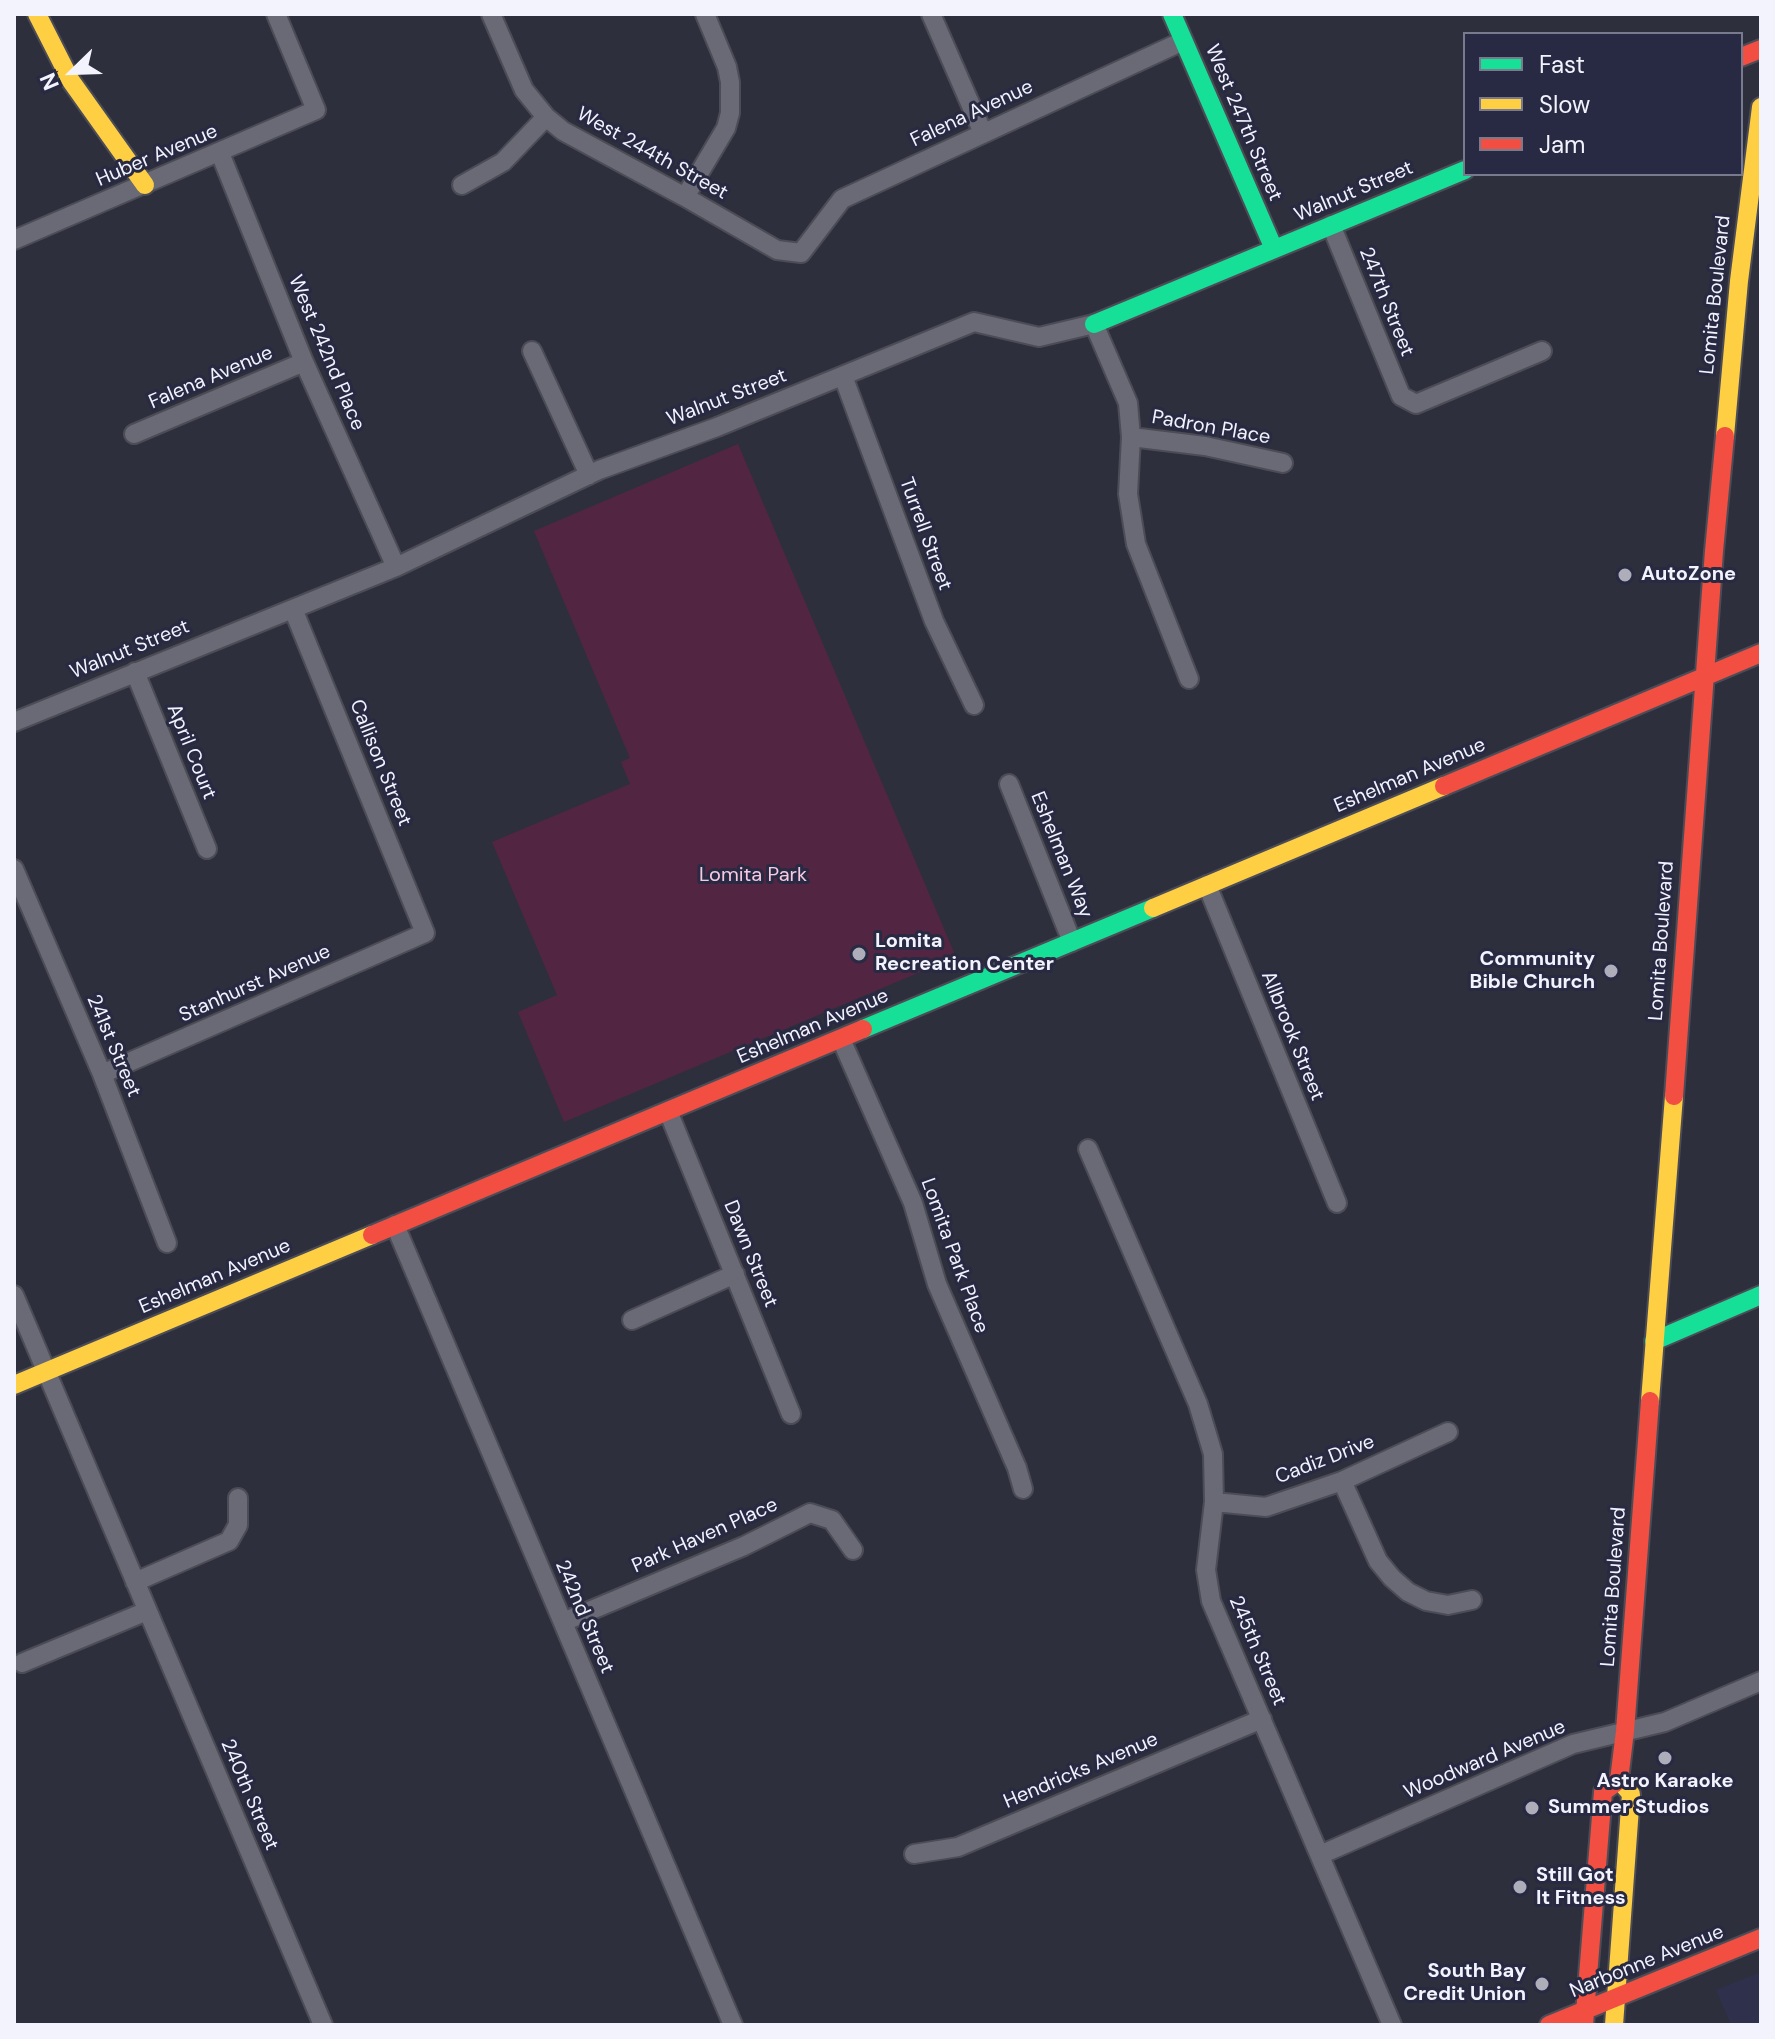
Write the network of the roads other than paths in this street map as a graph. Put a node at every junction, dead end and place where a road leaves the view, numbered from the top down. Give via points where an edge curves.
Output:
1 (37, 14) edge
2 (276, 14) edge
3 (491, 14) edge
4 (705, 14) edge
5 (931, 14) edge
6 (1172, 14) edge
7 (1183, 41) junction
8 (1761, 107) edge
9 (546, 117) junction
10 (983, 133) junction
11 (220, 153) junction
12 (1463, 171) edge
13 (145, 185) junction
14 (462, 185) dead end
15 (685, 197) junction
16 (1331, 225) junction
17 (14, 240) edge
18 (1274, 249) junction
19 (801, 253) joint
20 (1094, 324) junction
21 (532, 351) dead end
22 (1542, 351) dead end
23 (304, 362) junction
24 (843, 376) junction
25 (134, 434) dead end
26 (1131, 437) junction
27 (1283, 463) dead end
28 (589, 475) junction
29 (396, 567) junction
30 (293, 609) junction
31 (1761, 653) edge
32 (135, 672) junction
33 (1706, 676) junction
34 (1189, 679) dead end
35 (974, 705) dead end
36 (14, 722) edge
37 (1009, 784) dead end
38 (207, 849) dead end
39 (14, 869) edge
40 (1207, 885) junction
41 (425, 933) joint
42 (1072, 942) junction
43 (841, 1039) junction
44 (102, 1074) junction
45 (668, 1111) junction
46 (1088, 1149) dead end
47 (1337, 1203) dead end
48 (395, 1225) junction
49 (167, 1243) dead end
50 (735, 1274) junction
51 (14, 1295) edge
52 (1761, 1295) edge
53 (632, 1320) dead end
54 (1654, 1341) junction
55 (45, 1372) junction
56 (14, 1385) edge
57 (791, 1414) dead end
58 (1448, 1432) dead end
59 (1342, 1481) junction
60 (1023, 1489) dead end
61 (238, 1498) dead end
62 (1214, 1502) junction
63 (853, 1550) dead end
64 (135, 1582) junction
65 (1472, 1600) dead end
66 (147, 1611) junction
67 (563, 1622) junction
68 (22, 1663) dead end
69 (1761, 1681) edge
70 (1262, 1719) junction
71 (1625, 1731) junction
72 (1619, 1780) junction
73 (914, 1854) dead end
74 (1320, 1855) junction
75 (1761, 1938) edge
76 (1617, 1998) junction
77 (1584, 2018) edge
78 (323, 2025) edge
79 (733, 2025) edge
80 (1392, 2025) edge
81 (1549, 2025) edge
82 (1614, 2025) edge

1 - 13 street via 71,81
2 - 11 street, Huber Avenue via 316,110
3 - 9 street, West 244th Street via 524,90
4 - 15 street via 727,67 730,113
5 - 10 street
6 - 7 street, West 247th Street
7 - 10 street, Falena Avenue
7 - 18 street, West 247th Street
8 - 33 street, Lomita Boulevard via 1739,281
9 - 14 street via 503,162
9 - 15 street, West 244th Street
10 - 19 street, Falena Avenue via 842,199
11 - 13 street, Huber Avenue
11 - 23 street, West 242nd Place
12 - 16 street, Walnut Street
13 - 17 street, Huber Avenue
15 - 19 street, West 244th Street via 777,250
16 - 18 street, Walnut Street
16 - 22 street, 247th Street via 1401,396 1416,404
18 - 20 street, Walnut Street
20 - 24 street, Walnut Street via 1039,337 974,322
20 - 26 street via 1128,403
21 - 28 street
23 - 25 street, Falena Avenue
23 - 29 street, West 242nd Place
24 - 28 street, Walnut Street
24 - 35 street, Turrell Street via 934,621
26 - 27 street, Padron Place
26 - 34 street via 1128,494 1136,544
28 - 29 street, Walnut Street
29 - 30 street, Walnut Street
30 - 32 street, Walnut Street
30 - 41 street, Callison Street
31 - 33 street, Eshelman Avenue
32 - 36 street, Walnut Street
32 - 38 street, April Court
33 - 40 street, Eshelman Avenue
33 - 54 street, Lomita Boulevard
37 - 42 street, Eshelman Way
39 - 44 street, 241st Street
40 - 42 street, Eshelman Avenue
40 - 47 street, Allbrook Street
41 - 44 street, Stanhurst Avenue
42 - 43 street, Eshelman Avenue
43 - 45 street, Eshelman Avenue
43 - 60 street, Lomita Park Place via 913,1203 937,1284
44 - 49 street, 241st Street
45 - 48 street, Eshelman Avenue
45 - 50 street, Dawn Street
46 - 62 street, 245th Street via 1198,1404 1213,1454
48 - 55 street, Eshelman Avenue
48 - 67 street, 242nd Street
50 - 53 street
50 - 57 street, Dawn Street
51 - 55 street, 240th Street
52 - 54 street
54 - 71 street, Lomita Boulevard
55 - 56 street, Eshelman Avenue
55 - 64 street, 240th Street
58 - 59 street, Cadiz Drive
59 - 62 street, Cadiz Drive via 1266,1507
59 - 65 street via 1378,1561 1392,1578 1426,1601 1448,1605
61 - 64 street via 238,1525 229,1541
62 - 70 street, 245th Street via 1206,1570 1211,1601
63 - 67 street, Park Haven Place via 832,1520 810,1513
64 - 66 street, 240th Street
66 - 68 street
66 - 78 street, 240th Street
67 - 79 street, 242nd Street
69 - 71 street, Woodward Avenue via 1665,1722
70 - 73 street, Hendricks Avenue via 958,1847
70 - 74 street, 245th Street
71 - 72 street, Lomita Boulevard
71 - 74 street, Woodward Avenue via 1573,1744
72 - 76 street, Lomita Boulevard via 1631,1794
72 - 77 street, Lomita Boulevard via 1603,1792
74 - 80 street, 245th Street
75 - 76 street, Narbonne Avenue
76 - 77 street, Narbonne Avenue
76 - 82 street, Lomita Boulevard
77 - 81 street, Narbonne Avenue

